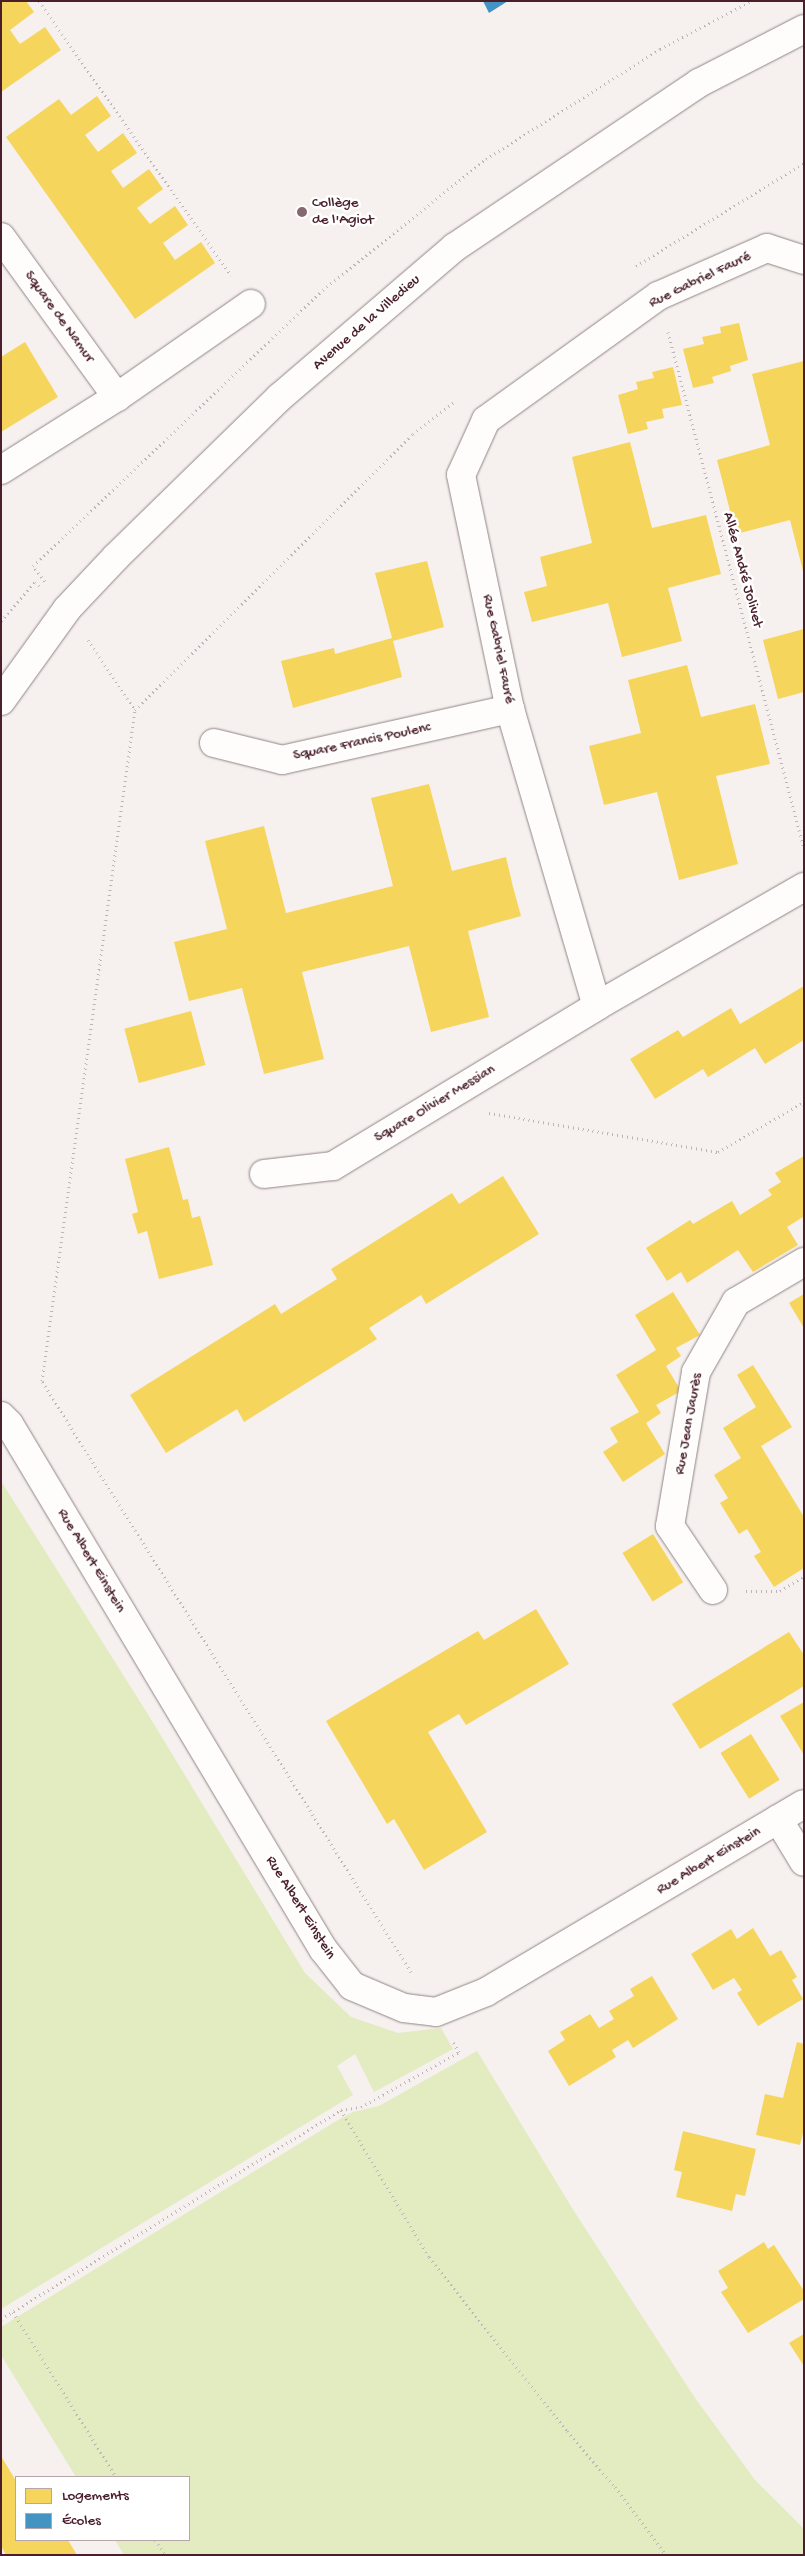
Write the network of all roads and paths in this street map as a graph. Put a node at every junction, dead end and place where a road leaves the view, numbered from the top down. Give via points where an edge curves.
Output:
1 (39, 1) edge
2 (804, 29) edge
3 (804, 163) edge
4 (1, 237) edge
5 (804, 260) edge
6 (628, 272) dead end
7 (658, 296) junction
8 (251, 304) junction
9 (272, 340) dead end
10 (117, 397) junction
11 (461, 398) dead end
12 (1, 470) edge
13 (1, 701) edge
14 (510, 709) junction
15 (214, 743) dead end
16 (804, 848) edge
17 (804, 887) edge
18 (597, 1006) junction
19 (465, 1086) junction
20 (803, 1103) edge
21 (264, 1174) dead end
22 (804, 1262) edge
23 (1, 1416) edge
24 (804, 1576) edge
25 (713, 1590) joint
26 (804, 1804) edge
27 (778, 1819) junction
28 (804, 1862) edge
29 (436, 2012) junction
30 (341, 2110) junction
31 (13, 2312) junction
32 (1, 2319) edge
33 (115, 2476) edge
34 (156, 2541) edge
35 (165, 2555) edge
36 (666, 2555) edge

1 - 8 path
2 - 13 street, Avenue de la Villedieu via 699,83 455,247 280,397 116,557 67,609
3 - 6 path
4 - 10 street, Square de Namur
5 - 7 street, Rue Gabriel Fauré via 767,248
7 - 14 street, Rue Gabriel Fauré via 486,420 461,475
7 - 16 path, Allée André Jolivet
8 - 9 path
8 - 10 street
10 - 12 street
11 - 29 path via 413,434 135,710 42,1381
14 - 15 street, Square Francis Poulenc via 282,760
14 - 18 street, Rue Gabriel Fauré
17 - 18 street
18 - 19 street, Square Olivier Messian
19 - 20 path via 484,1113 718,1152
19 - 21 street, Square Olivier Messian via 333,1166
22 - 25 street, Rue Jean Jaurès via 736,1302 696,1372 670,1526
23 - 29 street, Rue Albert Einstein via 9,1424 323,1949 352,1986 404,2008
24 - 25 path via 780,1591
26 - 27 street, Rue Albert Einstein
27 - 28 street
27 - 29 street, Rue Albert Einstein via 486,1992
29 - 30 path via 459,2052 361,2107
30 - 31 path
30 - 36 path via 429,2257
31 - 32 path
31 - 33 path
34 - 35 path

